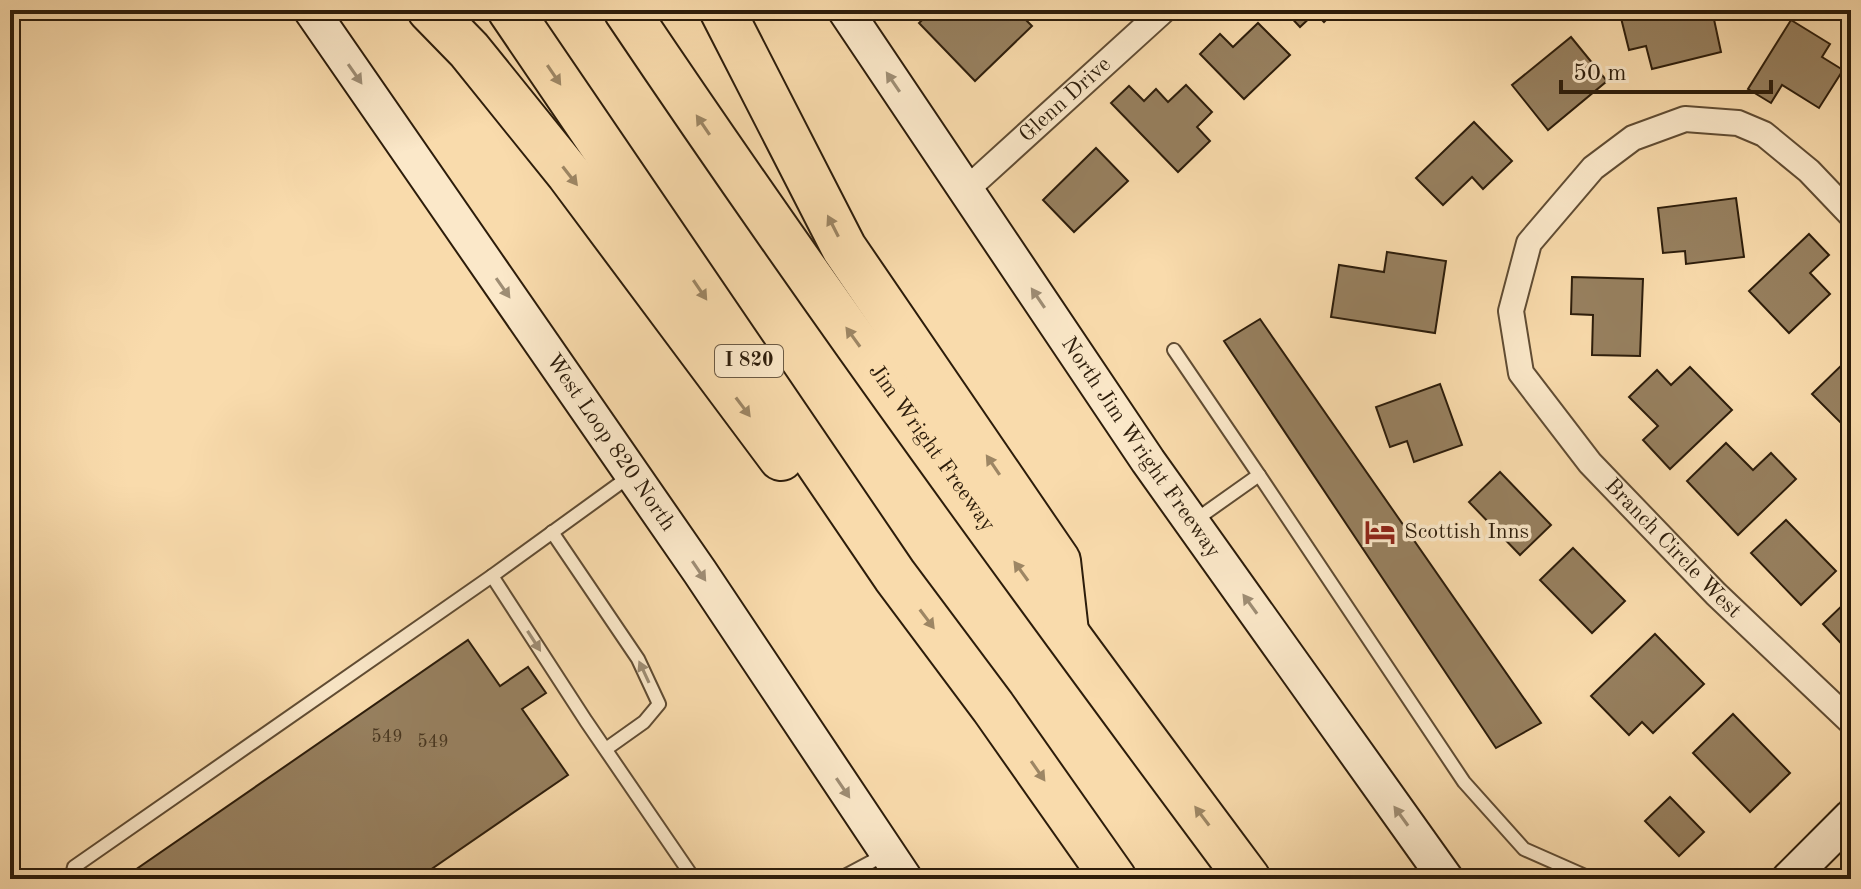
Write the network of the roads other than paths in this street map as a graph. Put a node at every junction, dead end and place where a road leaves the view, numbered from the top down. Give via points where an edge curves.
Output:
1 (311, 10) edge
2 (430, 10) edge
3 (510, 10) edge
4 (626, 10) edge
5 (722, 10) edge
6 (845, 10) edge
7 (1164, 10) edge
8 (966, 190) junction
9 (1851, 215) edge
10 (1174, 350) dead end
11 (632, 474) junction
12 (1259, 475) junction
13 (1192, 522) junction
14 (552, 532) junction
15 (492, 576) junction
16 (895, 576) junction
17 (1066, 635) junction
18 (1851, 722) edge
19 (606, 749) junction
20 (1851, 817) edge
21 (896, 866) edge
22 (71, 879) edge
23 (694, 879) edge
24 (839, 879) edge
25 (1114, 879) edge
26 (1248, 879) edge
27 (1446, 879) edge
28 (1592, 879) edge
29 (1789, 879) edge

1 -> 11 main road, West Loop 820 North
2 -> 16 highway via 569,174 840,537
3 -> 16 highway, I 820
17 -> 4 highway, Jim Wright Freeway via 753,198
17 -> 5 highway via 1058,561 844,248
8 -> 6 main road, North Jim Wright Freeway
7 - 8 street, Glenn Drive
13 -> 8 main road, North Jim Wright Freeway
9 - 18 street, Branch Circle West via 1764,134 1738,123 1685,119 1633,138 1593,168 1529,243 1511,311 1521,373 1590,463 1716,594
10 - 12 lane
11 - 14 lane
11 -> 21 main road, West Loop 820 North
12 - 13 lane
12 - 28 lane via 1464,782 1524,849
27 -> 13 main road, North Jim Wright Freeway
14 - 15 lane
19 -> 14 lane via 644,722 659,704 638,659
15 -> 19 lane
15 - 22 lane via 74,867
16 -> 25 highway, I 820
26 -> 17 highway, Jim Wright Freeway
19 - 23 lane
20 - 29 main road
21 - 24 lane

